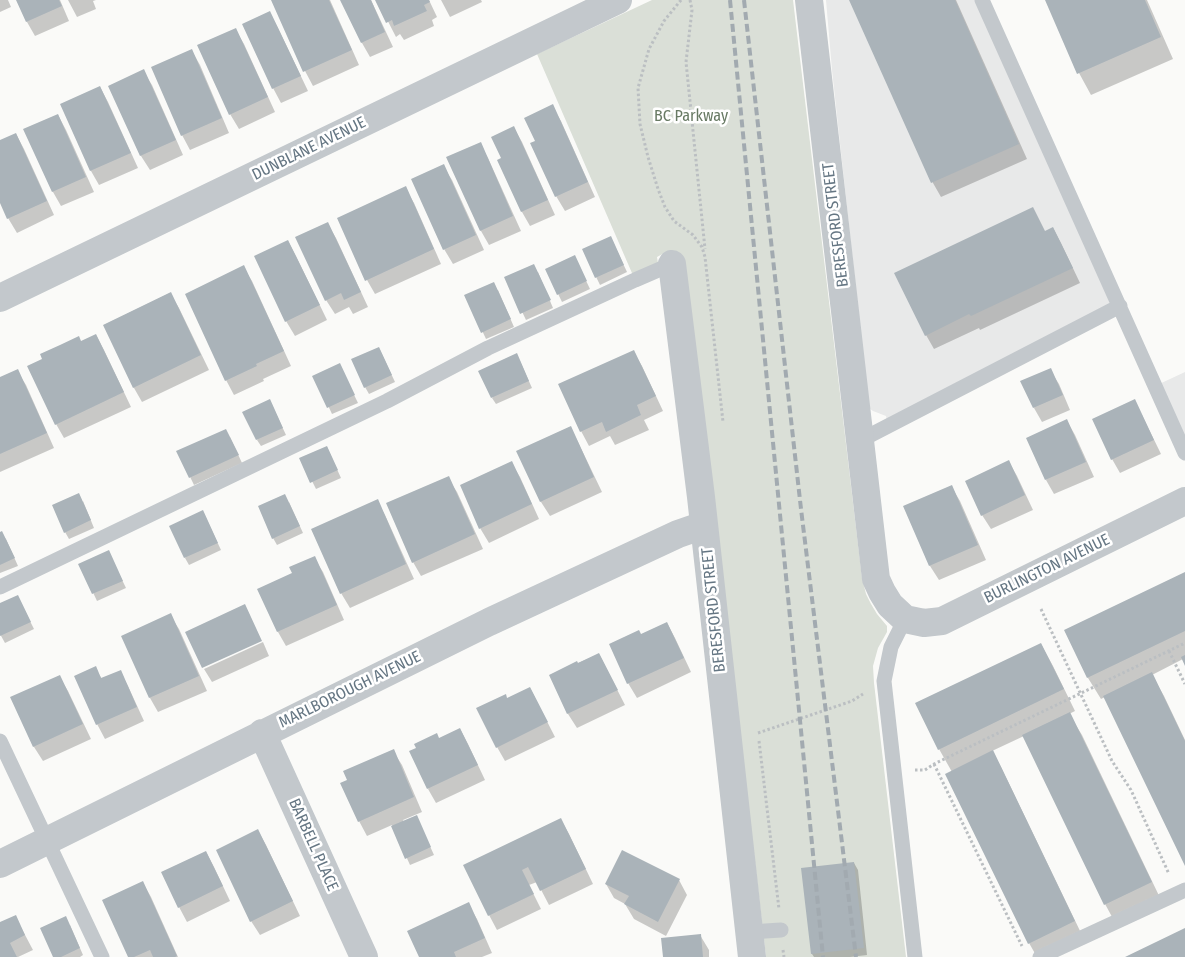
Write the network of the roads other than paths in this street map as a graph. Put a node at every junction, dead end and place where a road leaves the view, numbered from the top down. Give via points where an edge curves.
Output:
1 (618, 0) edge
2 (809, 0) edge
3 (982, 0) edge
4 (672, 264) joint
5 (0, 298) edge
6 (1120, 306) junction
7 (861, 440) junction
8 (1185, 453) edge
9 (1185, 502) edge
10 (704, 525) junction
11 (0, 586) edge
12 (905, 619) junction
13 (262, 734) junction
14 (0, 741) edge
15 (48, 840) junction
16 (0, 864) edge
17 (1185, 890) edge
18 (781, 930) dead end
19 (751, 945) edge
20 (102, 957) edge
21 (364, 957) edge
22 (915, 957) edge
23 (1040, 957) edge

1 - 5 street, DUNBLANE AVENUE
2 - 7 street, BERESFORD STREET
3 - 6 lane
4 - 10 street, BERESFORD STREET
4 - 11 lane via 488,348 387,401
6 - 7 lane
6 - 8 lane
7 - 12 street, BERESFORD STREET via 876,579 890,605
9 - 12 street, BURLINGTON AVENUE via 942,621 924,623
10 - 13 street, MARLBOROUGH AVENUE via 489,622
10 - 19 street, BERESFORD STREET
12 - 22 lane via 891,647 884,681
13 - 15 street, MARLBOROUGH AVENUE
13 - 21 street, BARBELL PLACE
14 - 15 lane
15 - 16 street, MARLBOROUGH AVENUE
15 - 20 lane
17 - 23 lane
18 - 19 lane

